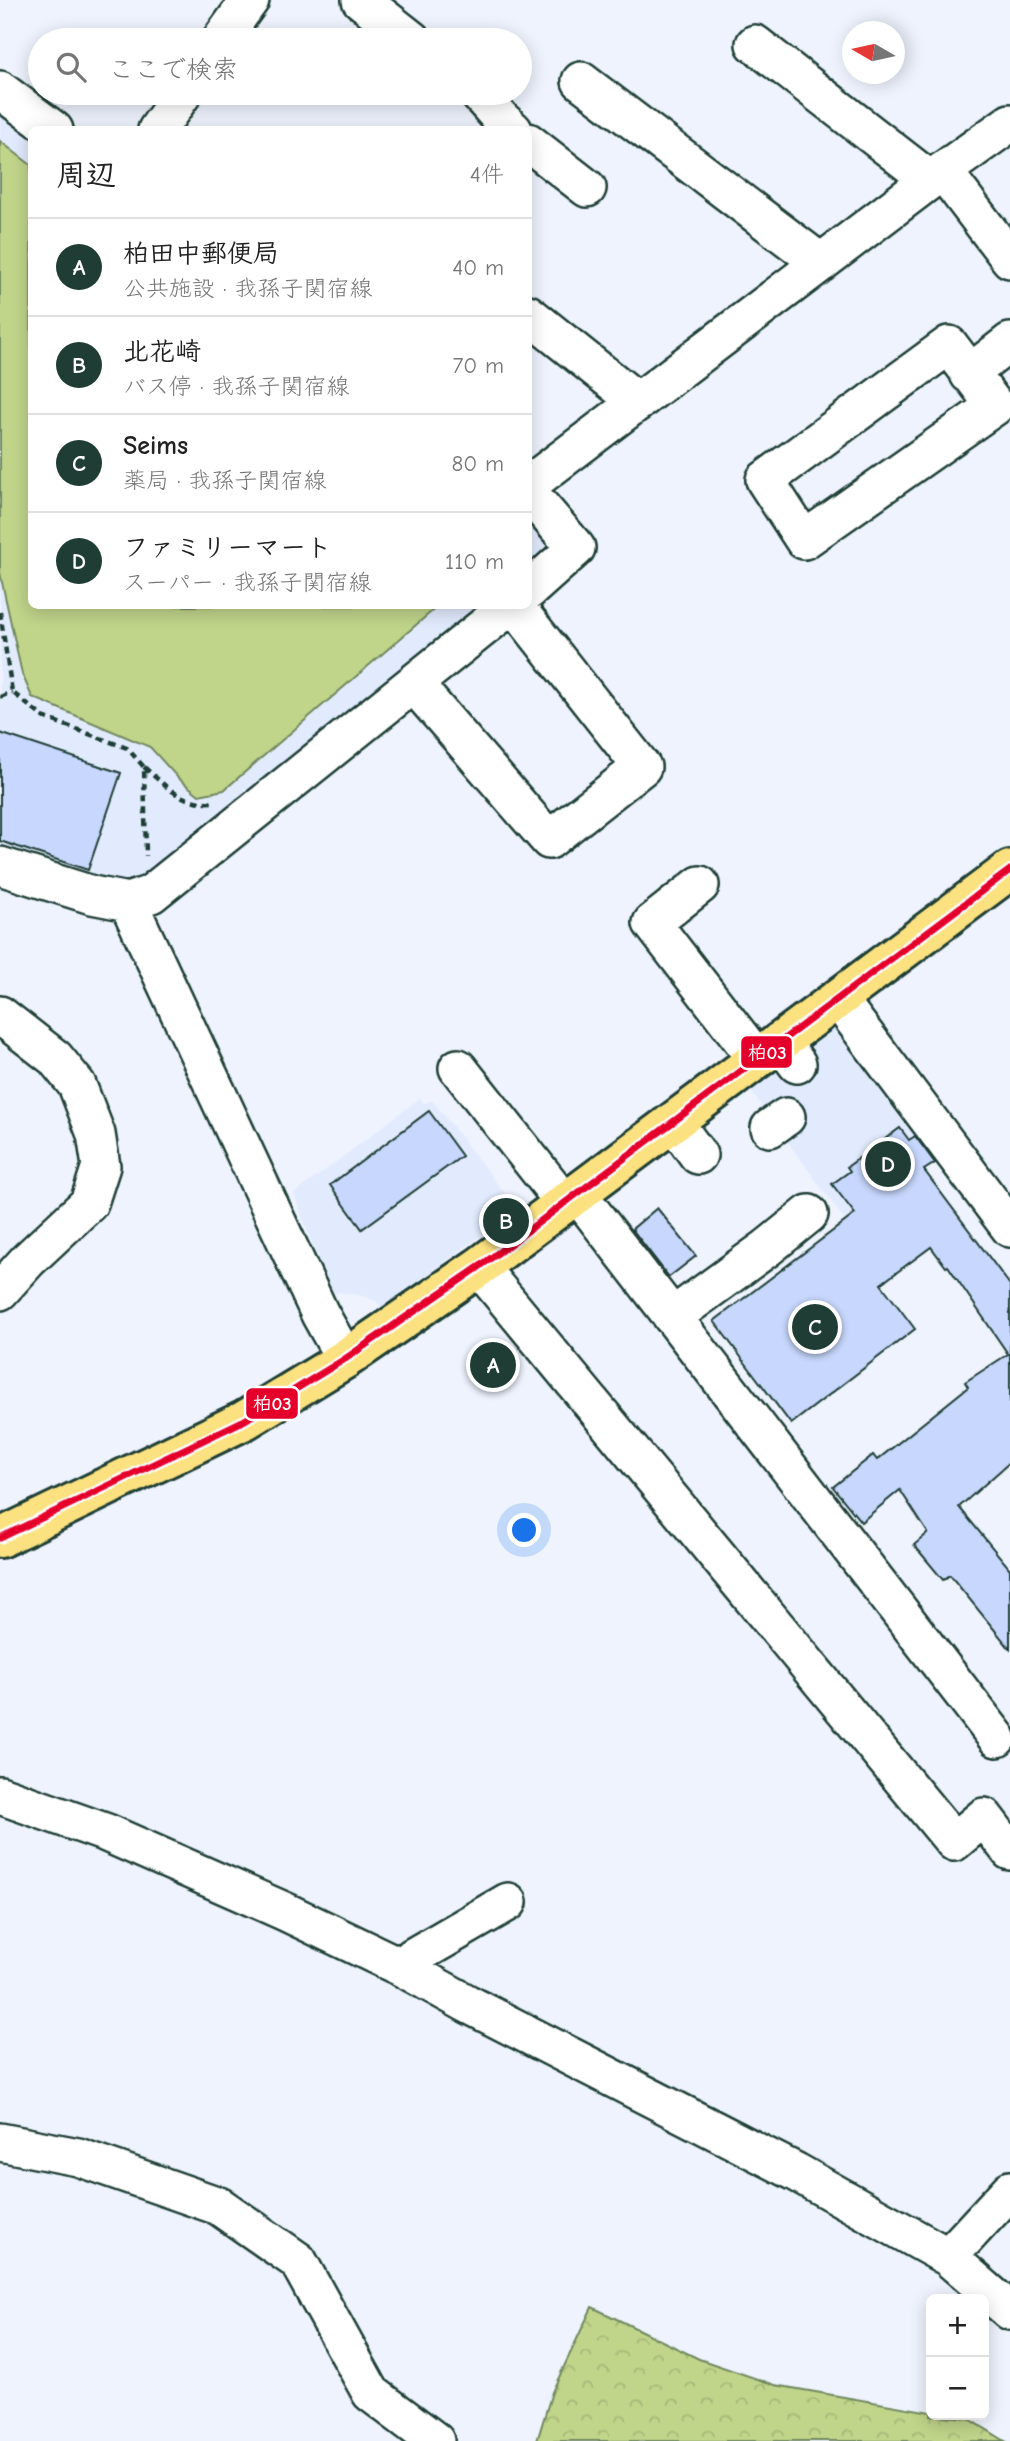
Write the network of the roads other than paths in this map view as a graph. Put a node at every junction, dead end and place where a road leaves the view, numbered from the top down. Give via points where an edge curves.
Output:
1 (250, 0) edge
2 (361, 0) edge
3 (230, 28) edge
4 (397, 28) edge
5 (755, 44) dead end
6 (581, 81) dead end
7 (0, 90) edge
8 (175, 105) edge
9 (489, 105) edge
10 (1010, 123) edge
11 (49, 126) edge
12 (160, 126) edge
13 (509, 126) edge
14 (532, 145) edge
15 (937, 176) junction
16 (587, 188) dead end
17 (1010, 259) edge
18 (821, 263) junction
19 (532, 317) edge
20 (1010, 342) edge
21 (969, 374) junction
22 (638, 402) junction
23 (532, 482) edge
24 (532, 497) edge
25 (532, 587) edge
26 (506, 609) edge
27 (517, 609) edge
28 (414, 684) junction
29 (0, 866) edge
30 (1010, 870) edge
31 (699, 885) dead end
32 (139, 898) junction
33 (838, 999) junction
34 (0, 1015) edge
35 (778, 1055) junction
36 (458, 1068) dead end
37 (673, 1121) junction
38 (698, 1155) dead end
39 (571, 1198) junction
40 (809, 1214) dead end
41 (1010, 1228) edge
42 (479, 1267) junction
43 (0, 1291) edge
44 (672, 1317) junction
45 (345, 1359) junction
46 (0, 1538) edge
47 (997, 1738) dead end
48 (0, 1795) edge
49 (1010, 1851) edge
50 (508, 1902) dead end
51 (403, 1968) junction
52 (0, 2142) edge
53 (1010, 2190) edge
54 (948, 2257) junction
55 (1010, 2311) edge
56 (435, 2441) edge

1 - 3 street
2 - 4 street
5 - 15 street
6 - 18 street
7 - 11 street
8 - 12 street
9 - 13 street
10 - 15 street
14 - 16 street
15 - 17 street
15 - 18 street
18 - 22 street
19 - 22 street
20 - 21 street
21 - 21 street via 995,406 804,540 765,481 948,345
22 - 23 street
24 - 25 street via 576,548
26 - 28 street
27 - 28 street via 642,767 549,840
28 - 32 street
29 - 32 street via 92,895
30 - 33 main road
31 - 35 street via 652,923
32 - 45 street via 308,1289
33 - 35 main road
33 - 41 street
34 - 43 street via 55,1058 77,1085 96,1133 101,1166 89,1203
35 - 37 main road
36 - 39 street
37 - 38 street
37 - 39 main road
39 - 42 main road
39 - 44 street
40 - 44 street
42 - 45 main road
42 - 49 street via 954,1842 984,1817
44 - 47 street
45 - 46 main road via 245,1420
48 - 51 street via 107,1833
50 - 51 street via 413,1957
51 - 54 street via 796,2172
52 - 56 street via 78,2157 219,2206 298,2261 371,2393
53 - 54 street
54 - 55 street

